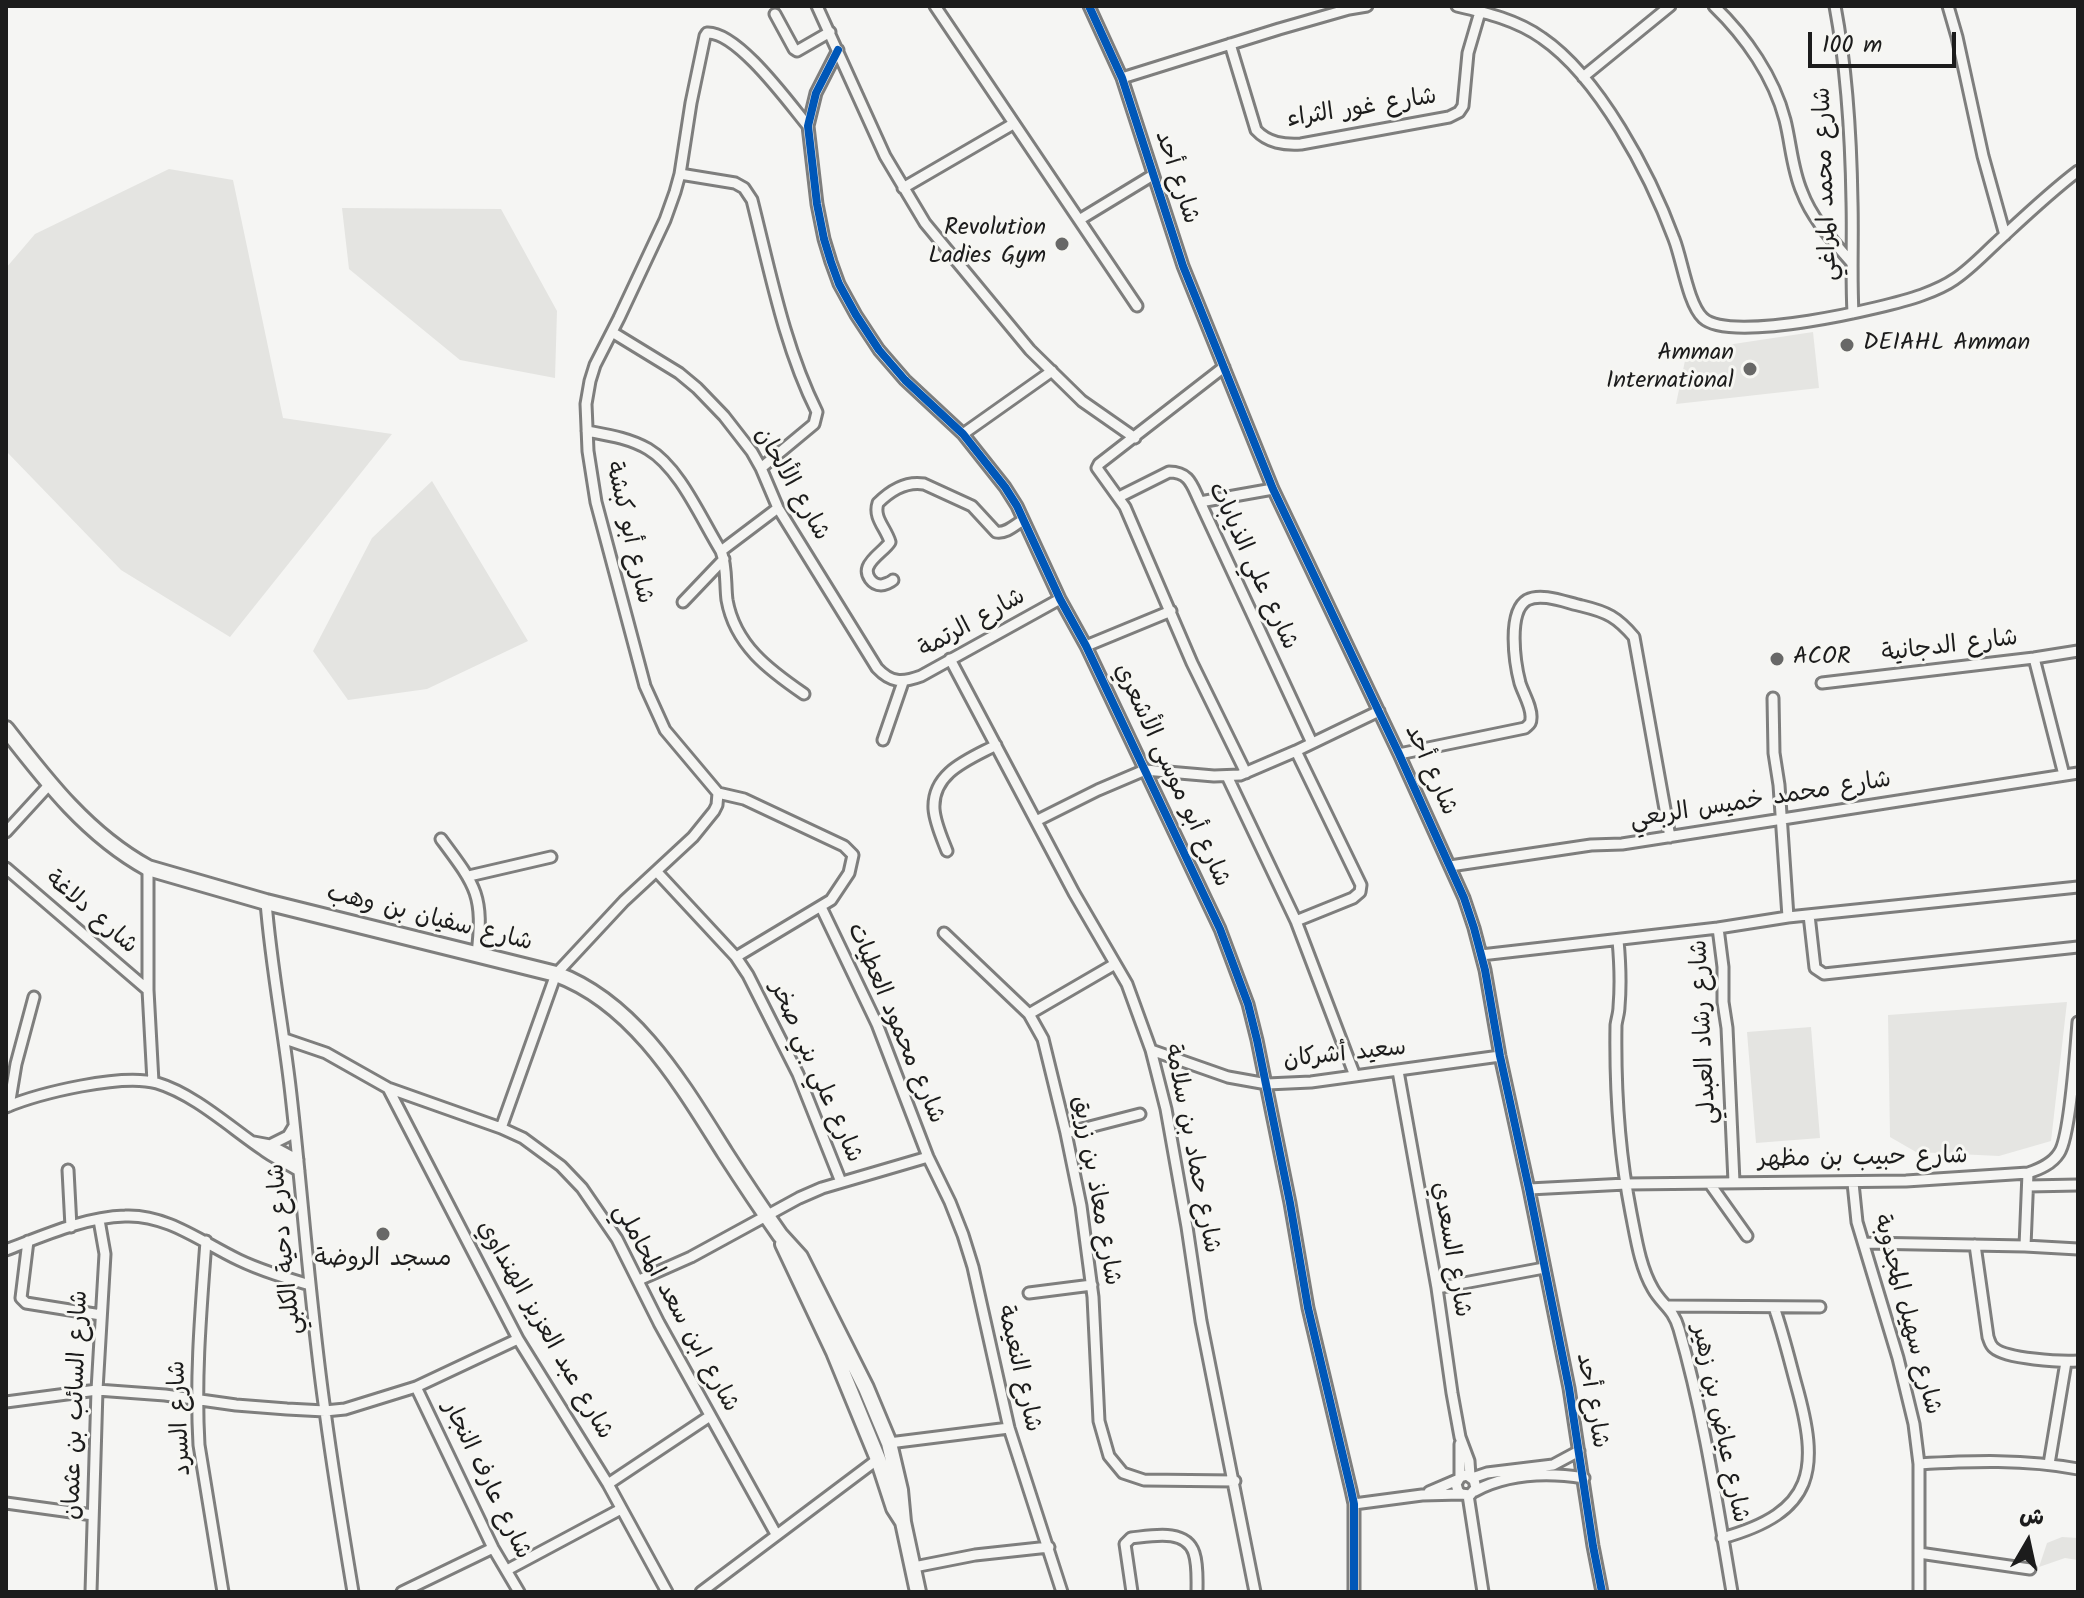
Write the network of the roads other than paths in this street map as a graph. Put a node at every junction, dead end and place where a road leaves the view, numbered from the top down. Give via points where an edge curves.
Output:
1 (817, 6) edge
2 (935, 6) edge
3 (1367, 6) edge
4 (1457, 6) edge
5 (1670, 6) edge
6 (1714, 6) edge
7 (1835, 6) edge
8 (1948, 6) edge
9 (1091, 7) edge
10 (1349, 7) edge
11 (1480, 12) junction
12 (775, 14) dead end
13 (830, 32) junction
14 (1230, 44) junction
15 (838, 50) junction
16 (1583, 77) junction
17 (1122, 78) junction
18 (1013, 124) junction
19 (808, 126) junction
20 (2078, 171) edge
21 (680, 174) junction
22 (1153, 175) junction
23 (903, 188) junction
24 (1079, 220) junction
25 (2005, 235) junction
26 (1851, 262) junction
27 (1137, 306) dead end
28 (1853, 313) junction
29 (612, 332) junction
30 (1224, 367) junction
31 (1052, 371) junction
32 (587, 431) junction
33 (963, 434) junction
34 (1135, 438) junction
35 (761, 468) junction
36 (1273, 489) junction
37 (1119, 497) junction
38 (1200, 502) junction
39 (778, 508) junction
40 (1023, 520) junction
41 (722, 555) junction
42 (893, 580) dead end
43 (1060, 599) junction
44 (683, 602) dead end
45 (1171, 611) junction
46 (1086, 646) junction
47 (2078, 651) edge
48 (2034, 658) junction
49 (950, 659) junction
50 (903, 682) junction
51 (1822, 683) dead end
52 (804, 694) dead end
53 (1773, 698) dead end
54 (1379, 711) junction
55 (6, 729) edge
56 (883, 740) dead end
57 (1312, 743) junction
58 (996, 745) junction
59 (1296, 751) junction
60 (1399, 754) junction
61 (1145, 770) junction
62 (1246, 773) junction
63 (2078, 773) edge
64 (2064, 775) junction
65 (1227, 776) junction
66 (49, 785) junction
67 (718, 793) junction
68 (1780, 818) junction
69 (1036, 821) junction
70 (6, 832) edge
71 (1670, 837) junction
72 (441, 839) dead end
73 (947, 851) dead end
74 (551, 857) dead end
75 (1450, 866) junction
76 (6, 868) edge
77 (148, 868) junction
78 (657, 872) junction
79 (469, 876) junction
80 (2078, 887) edge
81 (266, 902) junction
82 (821, 907) junction
83 (1809, 915) junction
84 (1788, 917) junction
85 (1296, 921) junction
86 (1718, 928) junction
87 (944, 933) dead end
88 (1618, 940) junction
89 (2078, 947) edge
90 (477, 954) junction
91 (1481, 955) junction
92 (736, 957) junction
93 (1115, 964) junction
94 (556, 974) junction
95 (148, 990) junction
96 (34, 997) dead end
97 (1029, 1014) junction
98 (2078, 1022) edge
99 (285, 1039) junction
100 (1151, 1050) junction
101 (1500, 1056) junction
102 (1398, 1071) junction
103 (1355, 1076) junction
104 (153, 1082) junction
105 (1267, 1084) junction
106 (388, 1088) junction
107 (8, 1106) edge
108 (1140, 1114) dead end
109 (2072, 1122) edge
110 (294, 1126) junction
111 (501, 1128) junction
112 (1066, 1133) junction
113 (254, 1142) junction
114 (270, 1145) junction
115 (928, 1157) junction
116 (298, 1166) junction
117 (68, 1170) dead end
118 (2028, 1173) junction
119 (841, 1182) junction
120 (1734, 1182) junction
121 (1853, 1183) junction
122 (1626, 1184) junction
123 (1710, 1184) junction
124 (2078, 1185) edge
125 (2028, 1186) junction
126 (1529, 1189) junction
127 (766, 1215) junction
128 (99, 1220) junction
129 (71, 1227) junction
130 (780, 1235) junction
131 (1747, 1236) dead end
132 (28, 1241) junction
133 (206, 1241) junction
134 (1864, 1243) junction
135 (1975, 1245) junction
136 (2025, 1246) junction
137 (2078, 1249) edge
138 (6, 1250) edge
139 (1544, 1268) junction
140 (639, 1280) junction
141 (310, 1285) junction
142 (1092, 1285) junction
143 (1437, 1288) junction
144 (1029, 1293) dead end
145 (1669, 1306) junction
146 (1774, 1307) junction
147 (1820, 1307) dead end
148 (101, 1315) junction
149 (518, 1339) junction
150 (2078, 1361) edge
151 (2066, 1362) junction
152 (416, 1387) junction
153 (97, 1390) junction
154 (197, 1399) junction
155 (6, 1402) edge
156 (325, 1411) junction
157 (710, 1416) junction
158 (1009, 1428) junction
159 (889, 1443) junction
160 (1579, 1451) junction
161 (878, 1459) junction
162 (1919, 1464) junction
163 (2049, 1464) junction
164 (2078, 1469) edge
165 (1465, 1478) junction
166 (1584, 1478) junction
167 (1235, 1481) junction
168 (608, 1484) junction
169 (1468, 1493) junction
170 (1422, 1495) junction
171 (6, 1503) edge
172 (1354, 1504) junction
173 (621, 1509) junction
174 (93, 1515) junction
175 (903, 1522) junction
176 (776, 1534) junction
177 (1722, 1538) junction
178 (1049, 1547) junction
179 (493, 1548) junction
180 (1919, 1553) junction
181 (914, 1567) junction
182 (2030, 1569) dead end
183 (507, 1570) junction
184 (423, 1582) junction
185 (91, 1592) edge
186 (223, 1592) edge
187 (353, 1592) edge
188 (402, 1592) edge
189 (427, 1592) edge
190 (519, 1592) edge
191 (667, 1592) edge
192 (701, 1592) edge
193 (918, 1592) edge
194 (1062, 1592) edge
195 (1132, 1592) edge
196 (1197, 1592) edge
197 (1255, 1592) edge
198 (1354, 1592) edge
199 (1483, 1592) edge
200 (1602, 1592) edge
201 (1732, 1592) edge
202 (1919, 1592) edge

1 - 13 street
2 - 18 street
3 - 10 street
4 - 11 street
5 - 16 street
6 - 26 street via 1762,67 1781,108 1801,192
7 - 26 street, شارع محمد المراغي via 1850,145
8 - 25 street
9 - 17 street, شارع أحد
10 - 14 street
11 - 14 street, شارع غور الثراء via 1459,112 1301,144 1270,141 1256,130
11 - 16 street via 1535,33
12 - 13 street via 797,51
13 - 15 street
14 - 17 street
15 - 19 street, شارع أبو موسى الأشعري via 816,93
15 - 23 street
16 - 28 street via 1620,128 1655,194 1692,299 1705,321 1756,327
17 - 22 street, شارع أحد
18 - 23 street
18 - 24 street
19 - 21 street, شارع أبو كبشة via 746,55 724,37 707,33
19 - 33 street, شارع أبو موسى الأشعري via 817,204 839,284 895,368
20 - 25 street
21 - 29 street, شارع أبو كبشة via 665,220
21 - 35 street via 735,183 752,200 783,323 817,412 814,424
22 - 24 street
22 - 30 street, شارع أحد
23 - 31 street via 968,277
24 - 27 street
25 - 28 street via 1941,287
26 - 28 street, شارع محمد المراغي
29 - 32 street, شارع أبو كبشة via 590,381
29 - 35 street, شارع الألحان via 697,388
30 - 34 street
30 - 36 street, شارع أحد
31 - 33 street
31 - 34 street via 1091,408
32 - 41 street via 634,442 661,458
32 - 67 street, شارع أبو كبشة via 596,502 645,686 665,730
33 - 40 street, شارع أبو موسى الأشعري via 1005,487
34 - 37 street via 1097,468
35 - 39 street, شارع الألحان
36 - 38 street
36 - 54 street, شارع أحد
37 - 38 street, شارع علي الذيابات via 1177,472 1186,476
37 - 45 street
38 - 57 street, شارع علي الذيابات
39 - 41 street
39 - 50 street, شارع الألحان via 877,668
40 - 42 street via 996,532 966,503 924,484 906,484 878,503 877,517 890,542 867,571 876,584
40 - 43 street, شارع أبو موسى الأشعري
41 - 44 street
41 - 52 street via 730,614 738,631 772,672
43 - 46 street, شارع أبو موسى الأشعري
43 - 49 street, شارع الرتمة
45 - 46 street
45 - 62 street
46 - 61 street, شارع أبو موسى الأشعري
47 - 48 street, شارع الدجانية
48 - 51 street, شارع الدجانية
48 - 64 street, شارع الدجانية
49 - 50 street, شارع الرتمة
49 - 58 street, شارع حماد بن سلامة
50 - 56 street
53 - 68 street
54 - 57 street
54 - 60 street, شارع أحد
55 - 66 street, شارع سفيان بن وهب
57 - 59 street
58 - 69 street, شارع حماد بن سلامة
58 - 73 street via 946,774 939,784 934,810
59 - 62 street
59 - 85 street via 1361,885 1353,898
60 - 71 street via 1529,725 1514,650 1517,613 1527,600 1543,597 1603,611 1634,637
60 - 75 street, شارع أحد
61 - 65 street
61 - 69 street
61 - 105 street, شارع أبو موسى الأشعري via 1226,944 1248,1004
62 - 65 street
63 - 64 street, شارع محمد خميس الربعي
64 - 68 street, شارع محمد خميس الربعي
65 - 85 street
66 - 70 street
66 - 77 street, شارع سفيان بن وهب via 107,840
67 - 78 street via 717,805 704,824
67 - 82 street, شارع محمود العطيات via 744,799 851,851 849,873
68 - 71 street, شارع محمد خميس الربعي
68 - 84 street
69 - 93 street, شارع حماد بن سلامة
71 - 75 street, شارع محمد خميس الربعي
72 - 79 street
74 - 79 street
75 - 91 street, شارع أحد
76 - 95 street, شارع دلاغة
77 - 81 street, شارع سفيان بن وهب
77 - 95 street, شارع دلاغة
78 - 92 street, شارع علي بني صخر
78 - 94 street
79 - 90 street via 481,923
80 - 83 street, شارع رشاد العبدلي
81 - 90 street, شارع سفيان بن وهب
81 - 99 street, شارع دحية الكلبي
82 - 92 street, شارع محمود العطيات
82 - 115 street, شارع محمود العطيات via 877,1024
83 - 84 street, شارع رشاد العبدلي
83 - 89 street via 1815,968 1824,974
84 - 86 street, شارع رشاد العبدلي
85 - 103 street
86 - 88 street
86 - 120 street, شارع رشاد العبدلي
87 - 97 street, شارع معاذ بن زريق
88 - 91 street
88 - 122 street, شارع عياض بن زهير via 1618,1086
90 - 94 street, شارع سفيان بن وهب
91 - 101 street, شارع أحد
92 - 119 street, شارع علي بني صخر via 798,1074
93 - 97 street
93 - 100 street, شارع حماد بن سلامة
94 - 111 street
94 - 127 street, شارع سفيان بن وهب via 608,1002 644,1038
95 - 104 street, شارع دلاغة
96 - 107 street
97 - 112 street, شارع معاذ بن زريق via 1043,1039
98 - 109 street, شارع حبيب بن مظهر
99 - 106 street, شارع ابن سعد المحاملي via 326,1053
99 - 110 street, شارع دحية الكلبي
100 - 105 street, سعيد أشركان via 1228,1077
100 - 167 street, شارع حماد بن سلامة
101 - 102 street, سعيد أشركان
101 - 126 street, شارع أحد
102 - 103 street, سعيد أشركان
102 - 143 street, شارع السعدي
103 - 105 street, سعيد أشركان
104 - 107 street via 83,1086
104 - 113 street
105 - 172 street, شارع أبو موسى الأشعري via 1308,1308
106 - 111 street, شارع ابن سعد المحاملي
106 - 149 street, شارع عبد العزيز الهنداوي
108 - 112 street
109 - 118 street, شارع حبيب بن مظهر via 2061,1152
110 - 114 street via 288,1136
110 - 116 street, شارع دحية الكلبي
111 - 140 street, شارع ابن سعد المحاملي via 543,1151 582,1188
112 - 142 street, شارع معاذ بن زريق
113 - 114 street
113 - 116 street
114 - 116 street
115 - 119 street
115 - 158 street, شارع النعيمة via 973,1267
116 - 141 street, شارع دحية الكلبي
117 - 129 street
118 - 121 street, شارع حبيب بن مظهر
118 - 125 street
119 - 127 street
120 - 121 street, شارع حبيب بن مظهر
120 - 123 street, شارع حبيب بن مظهر
121 - 134 street, شارع سهيل المجدوبة
122 - 123 street, شارع حبيب بن مظهر
122 - 126 street, شارع حبيب بن مظهر
122 - 145 street, شارع عياض بن زهير via 1645,1271
123 - 131 street
124 - 125 street
125 - 136 street
126 - 139 street, شارع أحد
127 - 130 street, شارع سفيان بن وهب
127 - 140 street
128 - 129 street
128 - 133 street via 147,1217
128 - 148 street, شارع السائب بن عثمان via 105,1254
129 - 132 street
130 - 159 street, شارع سفيان بن وهب via 800,1257
130 - 161 street, شارع سفيان بن وهب
132 - 138 street
132 - 148 street via 21,1298
133 - 141 street via 254,1267
133 - 154 street, شارع السرد
134 - 135 street
134 - 162 street, شارع سهيل المجدوبة via 1904,1381
135 - 136 street
135 - 151 street via 1990,1345 2004,1354
136 - 137 street
139 - 143 street
139 - 160 street, شارع أحد
140 - 157 street, شارع ابن سعد المحاملي
141 - 156 street, شارع دحية الكلبي
142 - 144 street
142 - 167 street, شارع معاذ بن زريق via 1099,1421 1115,1465 1144,1480
143 - 165 street, شارع السعدي
145 - 146 street
145 - 177 street, شارع عياض بن زهير via 1693,1384
146 - 147 street
146 - 177 street via 1806,1425 1809,1466 1799,1492 1782,1511
148 - 153 street, شارع السائب بن عثمان
149 - 152 street
149 - 168 street, شارع عبد العزيز الهنداوي
150 - 151 street
151 - 163 street
152 - 156 street
152 - 179 street, شارع عارف النجار
153 - 154 street
153 - 155 street
153 - 174 street, شارع السائب بن عثمان
154 - 156 street
154 - 186 street, شارع السرد via 199,1445
156 - 187 street, شارع دحية الكلبي
157 - 168 street
157 - 176 street, شارع ابن سعد المحاملي
158 - 159 street
158 - 178 street, شارع النعيمة
159 - 175 street, شارع سفيان بن وهب
160 - 165 street via 1553,1465
160 - 166 street, شارع أحد
161 - 175 street, شارع سفيان بن وهب
161 - 176 street
162 - 163 street
162 - 180 street, شارع سهيل المجدوبة
163 - 164 street
165 - 169 street via 1476,1485
165 - 169 street via 1456,1488
165 - 170 street
166 - 169 street via 1519,1476
166 - 200 street, شارع أحد
167 - 197 street, شارع حماد بن سلامة
168 - 173 street, شارع عبد العزيز الهنداوي
169 - 170 street
169 - 199 street
170 - 172 street
171 - 174 street
172 - 198 street, شارع أبو موسى الأشعري
173 - 183 street
173 - 191 street, شارع عبد العزيز الهنداوي
174 - 185 street, شارع السائب بن عثمان
175 - 181 street, شارع سفيان بن وهب
176 - 192 street
177 - 201 street, شارع عياض بن زهير
178 - 181 street
178 - 194 street, شارع النعيمة
179 - 183 street, شارع عارف النجار
179 - 184 street
180 - 182 street
180 - 202 street, شارع سهيل المجدوبة
181 - 193 street, شارع سفيان بن وهب
183 - 190 street, شارع عارف النجار
184 - 188 street
184 - 189 street
195 - 196 street via 1125,1544 1131,1538 1166,1535 1184,1540 1193,1550

